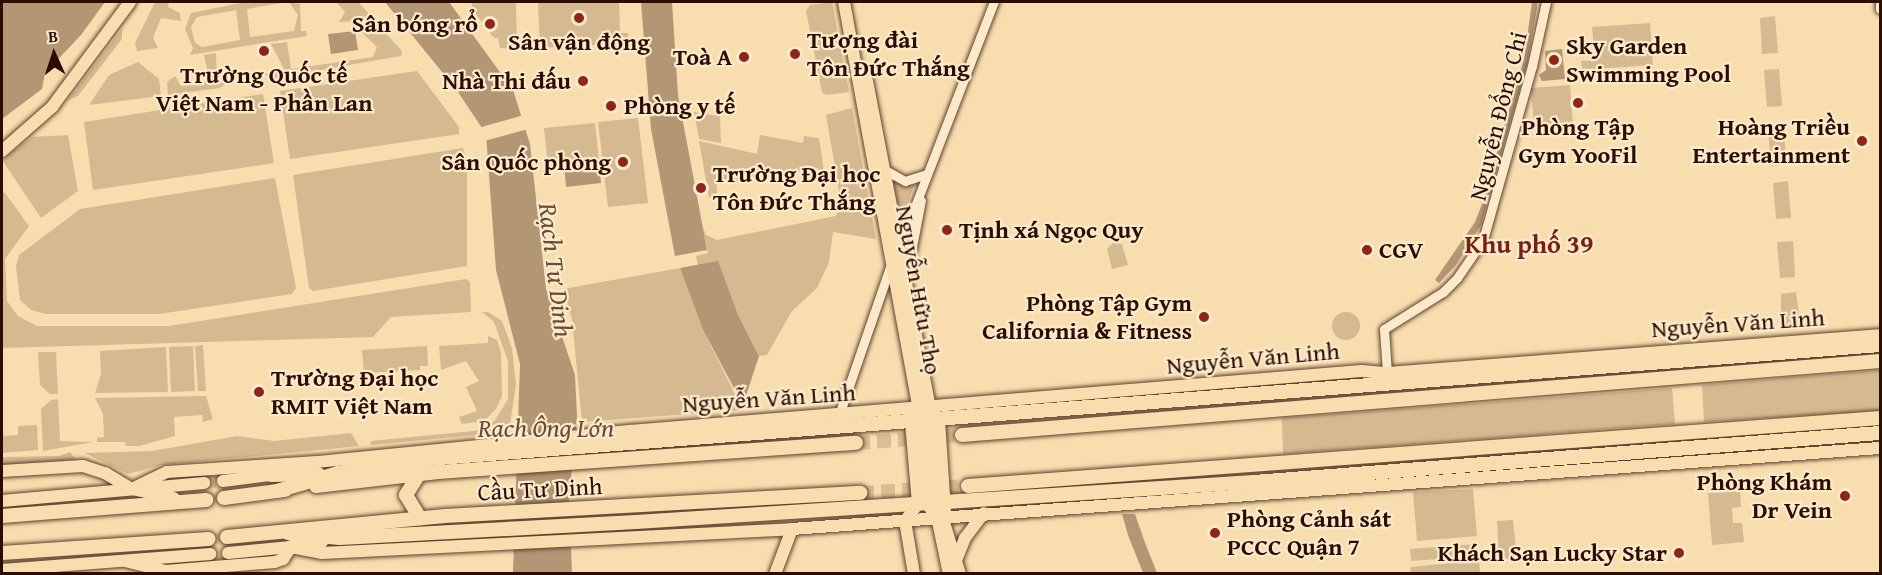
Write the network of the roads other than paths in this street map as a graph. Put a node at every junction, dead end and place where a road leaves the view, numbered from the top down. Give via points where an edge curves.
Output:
1 (122, 2) edge
2 (130, 2) edge
3 (844, 2) edge
4 (852, 2) edge
5 (994, 2) edge
6 (1546, 2) edge
7 (1880, 2) edge
8 (1881, 9) edge
9 (117, 16) junction
10 (49, 105) junction
11 (2, 142) edge
12 (2, 151) edge
13 (885, 170) junction
14 (926, 174) junction
15 (900, 245) junction
16 (892, 262) junction
17 (906, 279) junction
18 (1881, 334) edge
19 (1881, 345) edge
20 (1881, 361) edge
21 (1388, 378) junction
22 (839, 415) junction
23 (925, 417) junction
24 (1881, 418) edge
25 (1881, 434) edge
26 (962, 435) tunnel mouth
27 (630, 437) junction
28 (856, 443) tunnel mouth
29 (1881, 448) edge
30 (438, 453) junction
31 (317, 462) junction
32 (91, 468) junction
33 (2, 471) edge
34 (1484, 472) junction
35 (338, 473) junction
36 (419, 474) junction
37 (271, 475) junction
38 (223, 481) tunnel mouth
39 (204, 483) tunnel mouth
40 (968, 486) tunnel mouth
41 (132, 489) junction
42 (277, 491) junction
43 (99, 493) junction
44 (860, 493) tunnel mouth
45 (224, 498) tunnel mouth
46 (200, 500) joint
47 (2, 501) edge
48 (935, 508) junction
49 (984, 513) junction
50 (2, 516) edge
51 (420, 518) junction
52 (905, 521) junction
53 (636, 529) junction
54 (792, 529) junction
55 (288, 533) junction
56 (227, 537) dead end
57 (340, 538) junction
58 (209, 539) dead end
59 (446, 539) junction
60 (291, 547) junction
61 (2, 553) edge
62 (228, 553) dead end
63 (210, 554) dead end
64 (957, 558) junction
65 (124, 561) junction
66 (86, 569) edge
67 (2, 570) edge
68 (119, 573) edge
69 (775, 573) edge
70 (914, 573) edge
71 (949, 573) edge
72 (960, 573) edge

1 - 9 main road
2 - 9 main road
3 - 16 main road, Nguyễn Hữu Thọ
4 - 13 main road, Nguyễn Hữu Thọ
5 - 14 street
6 - 21 street, Nguyễn Đổng Chi via 1484,240 1443,292 1384,329
7 - 8 street
9 - 10 main road
10 - 11 main road
10 - 12 main road
13 - 14 street via 905,182
13 - 15 main road, Nguyễn Hữu Thọ
14 - 15 street
14 - 17 street
15 - 17 main road, Nguyễn Hữu Thọ
16 - 22 street
16 - 23 main road, Nguyễn Hữu Thọ
17 - 23 main road, Nguyễn Hữu Thọ
18 - 21 main road, Nguyễn Văn Linh
19 - 21 highway, Nguyễn Văn Linh
20 - 26 highway, Nguyễn Văn Linh
21 - 23 highway, Nguyễn Văn Linh
22 - 23 main road, Nguyễn Văn Linh
22 - 27 main road, Nguyễn Văn Linh
23 - 27 highway, Nguyễn Văn Linh
23 - 48 main road, Nguyễn Hữu Thọ
23 - 48 main road, Nguyễn Hữu Thọ
24 - 40 highway
25 - 34 highway
27 - 30 highway, Cầu Tư Dinh
28 - 36 highway, Cầu Tư Dinh
29 - 34 main road
30 - 31 main road
30 - 35 highway
31 - 37 main road
31 - 41 main road via 167,472
32 - 33 main road
32 - 41 main road
32 - 43 main road via 100,485
34 - 48 highway
34 - 49 main road
35 - 37 highway
35 - 42 highway
36 - 42 highway
36 - 51 highway via 406,495
37 - 38 main road
39 - 41 main road
41 - 43 main road
41 - 46 main road
42 - 45 highway
43 - 47 main road
44 - 51 highway, Cầu Tư Dinh
46 - 50 highway
48 - 49 main road
48 - 52 main road
48 - 52 main road
48 - 53 highway
48 - 64 main road, Nguyễn Hữu Thọ
48 - 71 main road, Nguyễn Hữu Thọ
49 - 64 main road via 964,538
51 - 55 highway
52 - 54 main road
52 - 70 main road
53 - 54 main road
53 - 59 highway, Cầu Tư Dinh
54 - 69 main road
55 - 56 highway
55 - 57 highway
57 - 59 highway
57 - 60 highway
58 - 61 highway
59 - 60 main road via 322,553
60 - 62 main road
60 - 65 main road via 283,559 275,562 165,571
63 - 65 main road
64 - 72 main road, Nguyễn Hữu Thọ
65 - 66 main road
65 - 68 main road
66 - 67 main road

